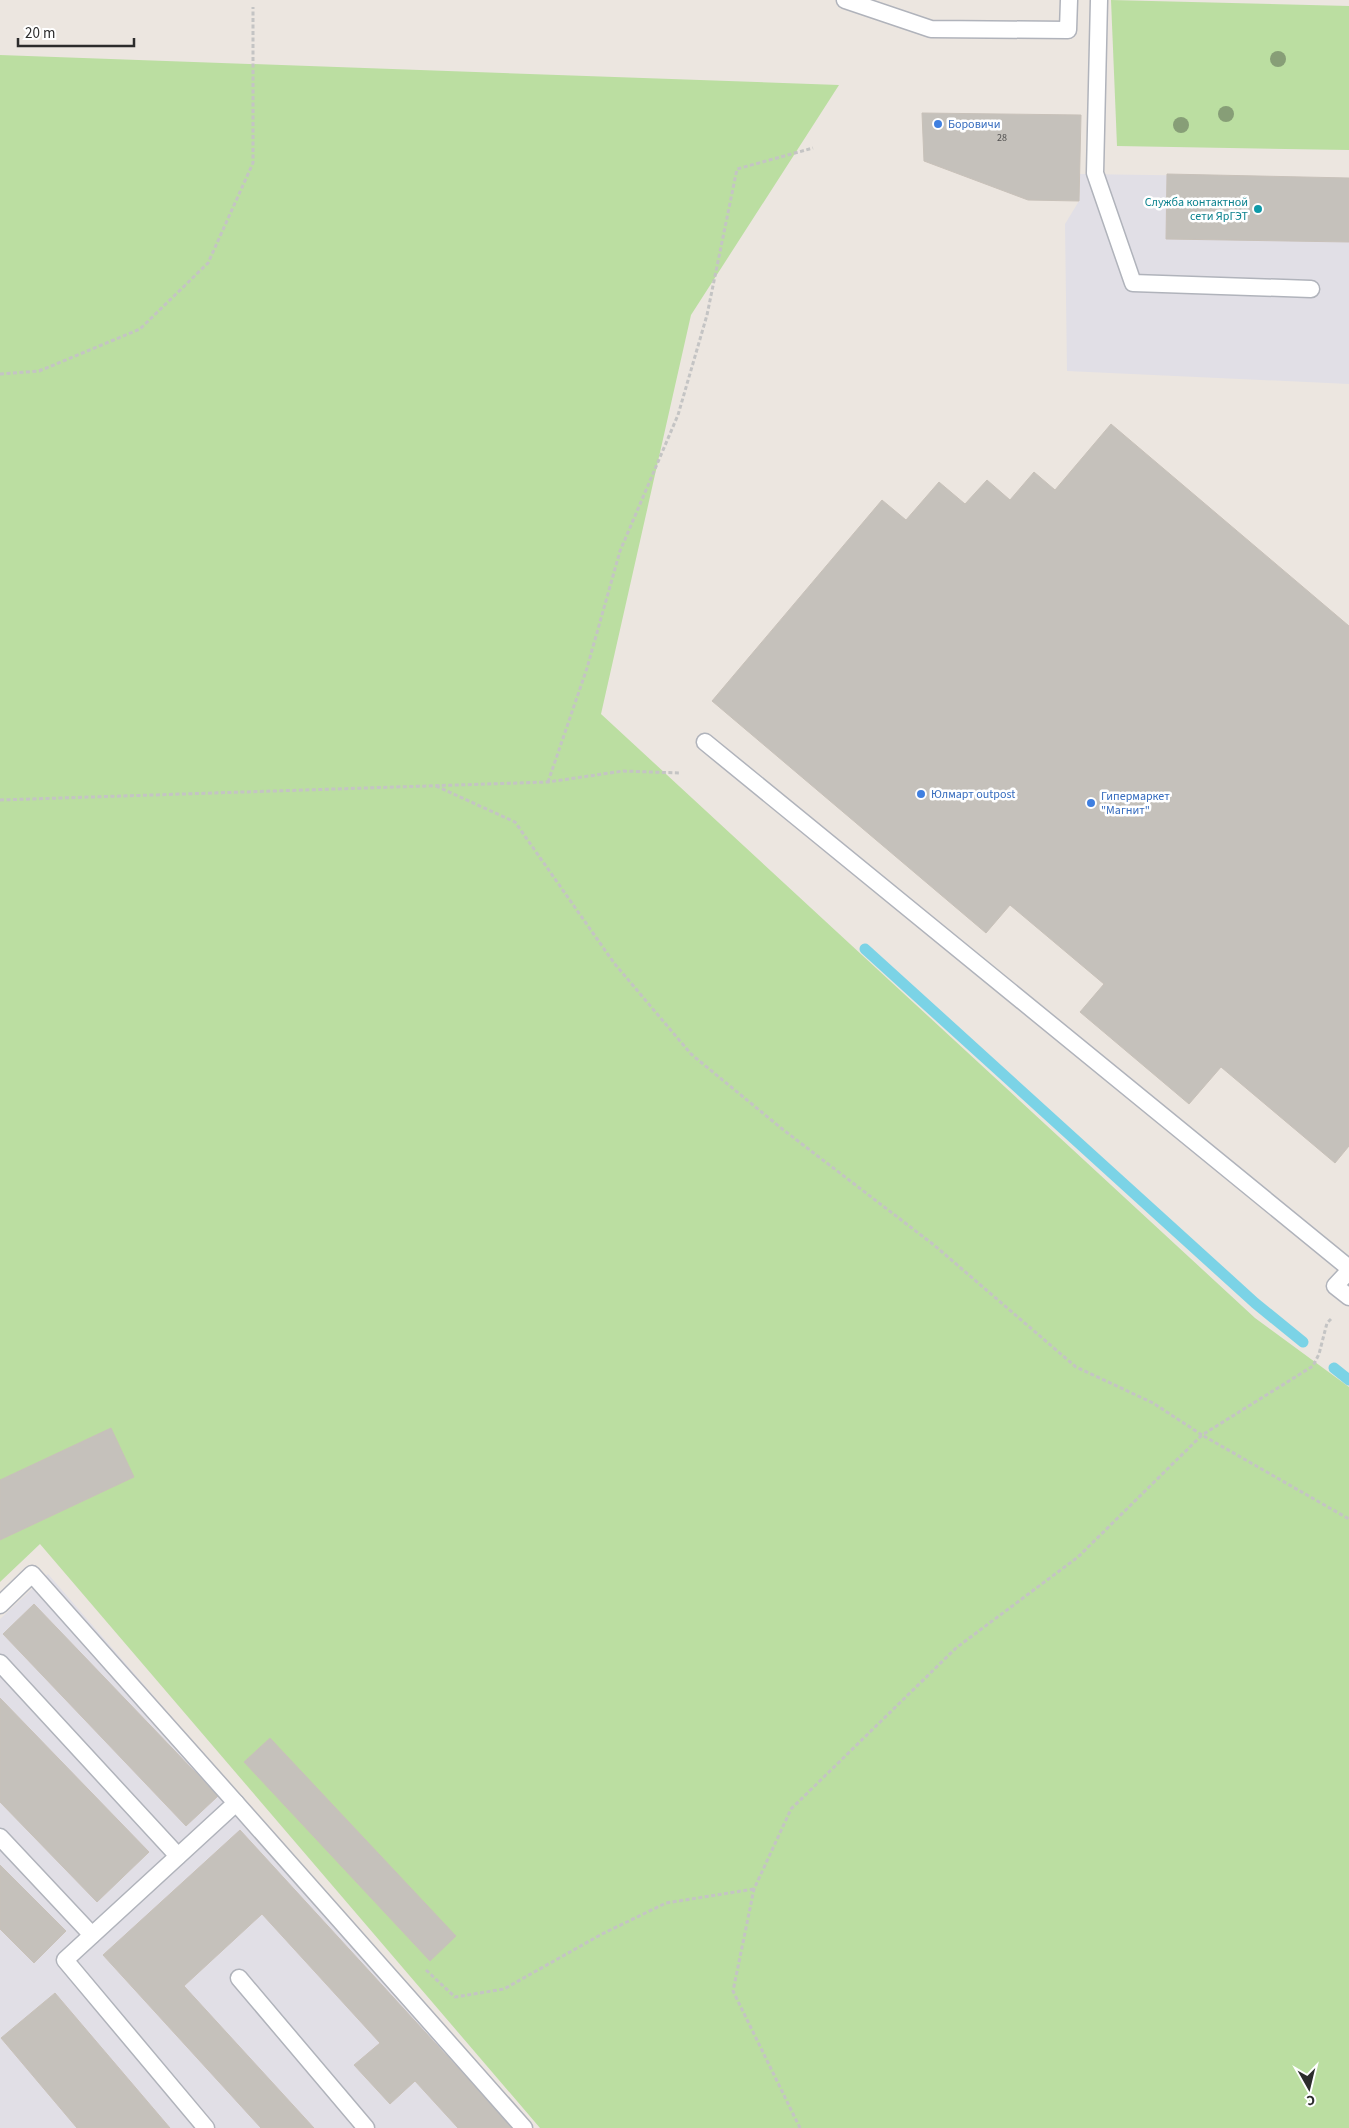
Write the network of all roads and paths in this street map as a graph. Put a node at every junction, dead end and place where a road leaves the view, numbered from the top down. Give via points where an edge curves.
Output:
1 (846, 0) edge
2 (1069, 0) edge
3 (1099, 0) edge
4 (253, 7) dead end
5 (813, 148) dead end
6 (1311, 289) dead end
7 (0, 374) edge
8 (705, 742) dead end
9 (679, 774) dead end
10 (548, 782) junction
11 (436, 786) junction
12 (0, 800) edge
13 (1349, 1269) edge
14 (1349, 1296) edge
15 (1333, 1317) dead end
16 (1202, 1435) junction
17 (1349, 1519) edge
18 (0, 1604) edge
19 (0, 1663) edge
20 (236, 1803) junction
21 (0, 1836) edge
22 (178, 1856) junction
23 (754, 1889) junction
24 (92, 1935) junction
25 (426, 1970) dead end
26 (239, 1978) dead end
27 (206, 2128) edge
28 (366, 2128) edge
29 (524, 2128) edge
30 (800, 2128) edge

1 - 2 lane via 931,29 1068,30
3 - 6 lane via 1095,173 1133,284
4 - 7 path via 253,163 208,263 140,329 38,371
5 - 10 path via 737,169 707,315 678,415 620,551 587,668
8 - 13 lane
9 - 10 path via 623,771
10 - 11 path
11 - 12 path
11 - 16 path via 515,822 614,964 691,1054 781,1128 934,1245 1076,1367 1153,1403
13 - 14 lane via 1336,1286
15 - 16 path via 1313,1366
16 - 17 path
16 - 23 path via 1078,1557 956,1648 791,1809
18 - 20 lane via 32,1574
19 - 22 lane
20 - 22 lane
20 - 29 lane
21 - 24 lane
22 - 24 lane
23 - 25 path via 666,1903 504,1988 455,1997
23 - 30 path via 733,1991
24 - 27 lane via 65,1960
26 - 28 lane

